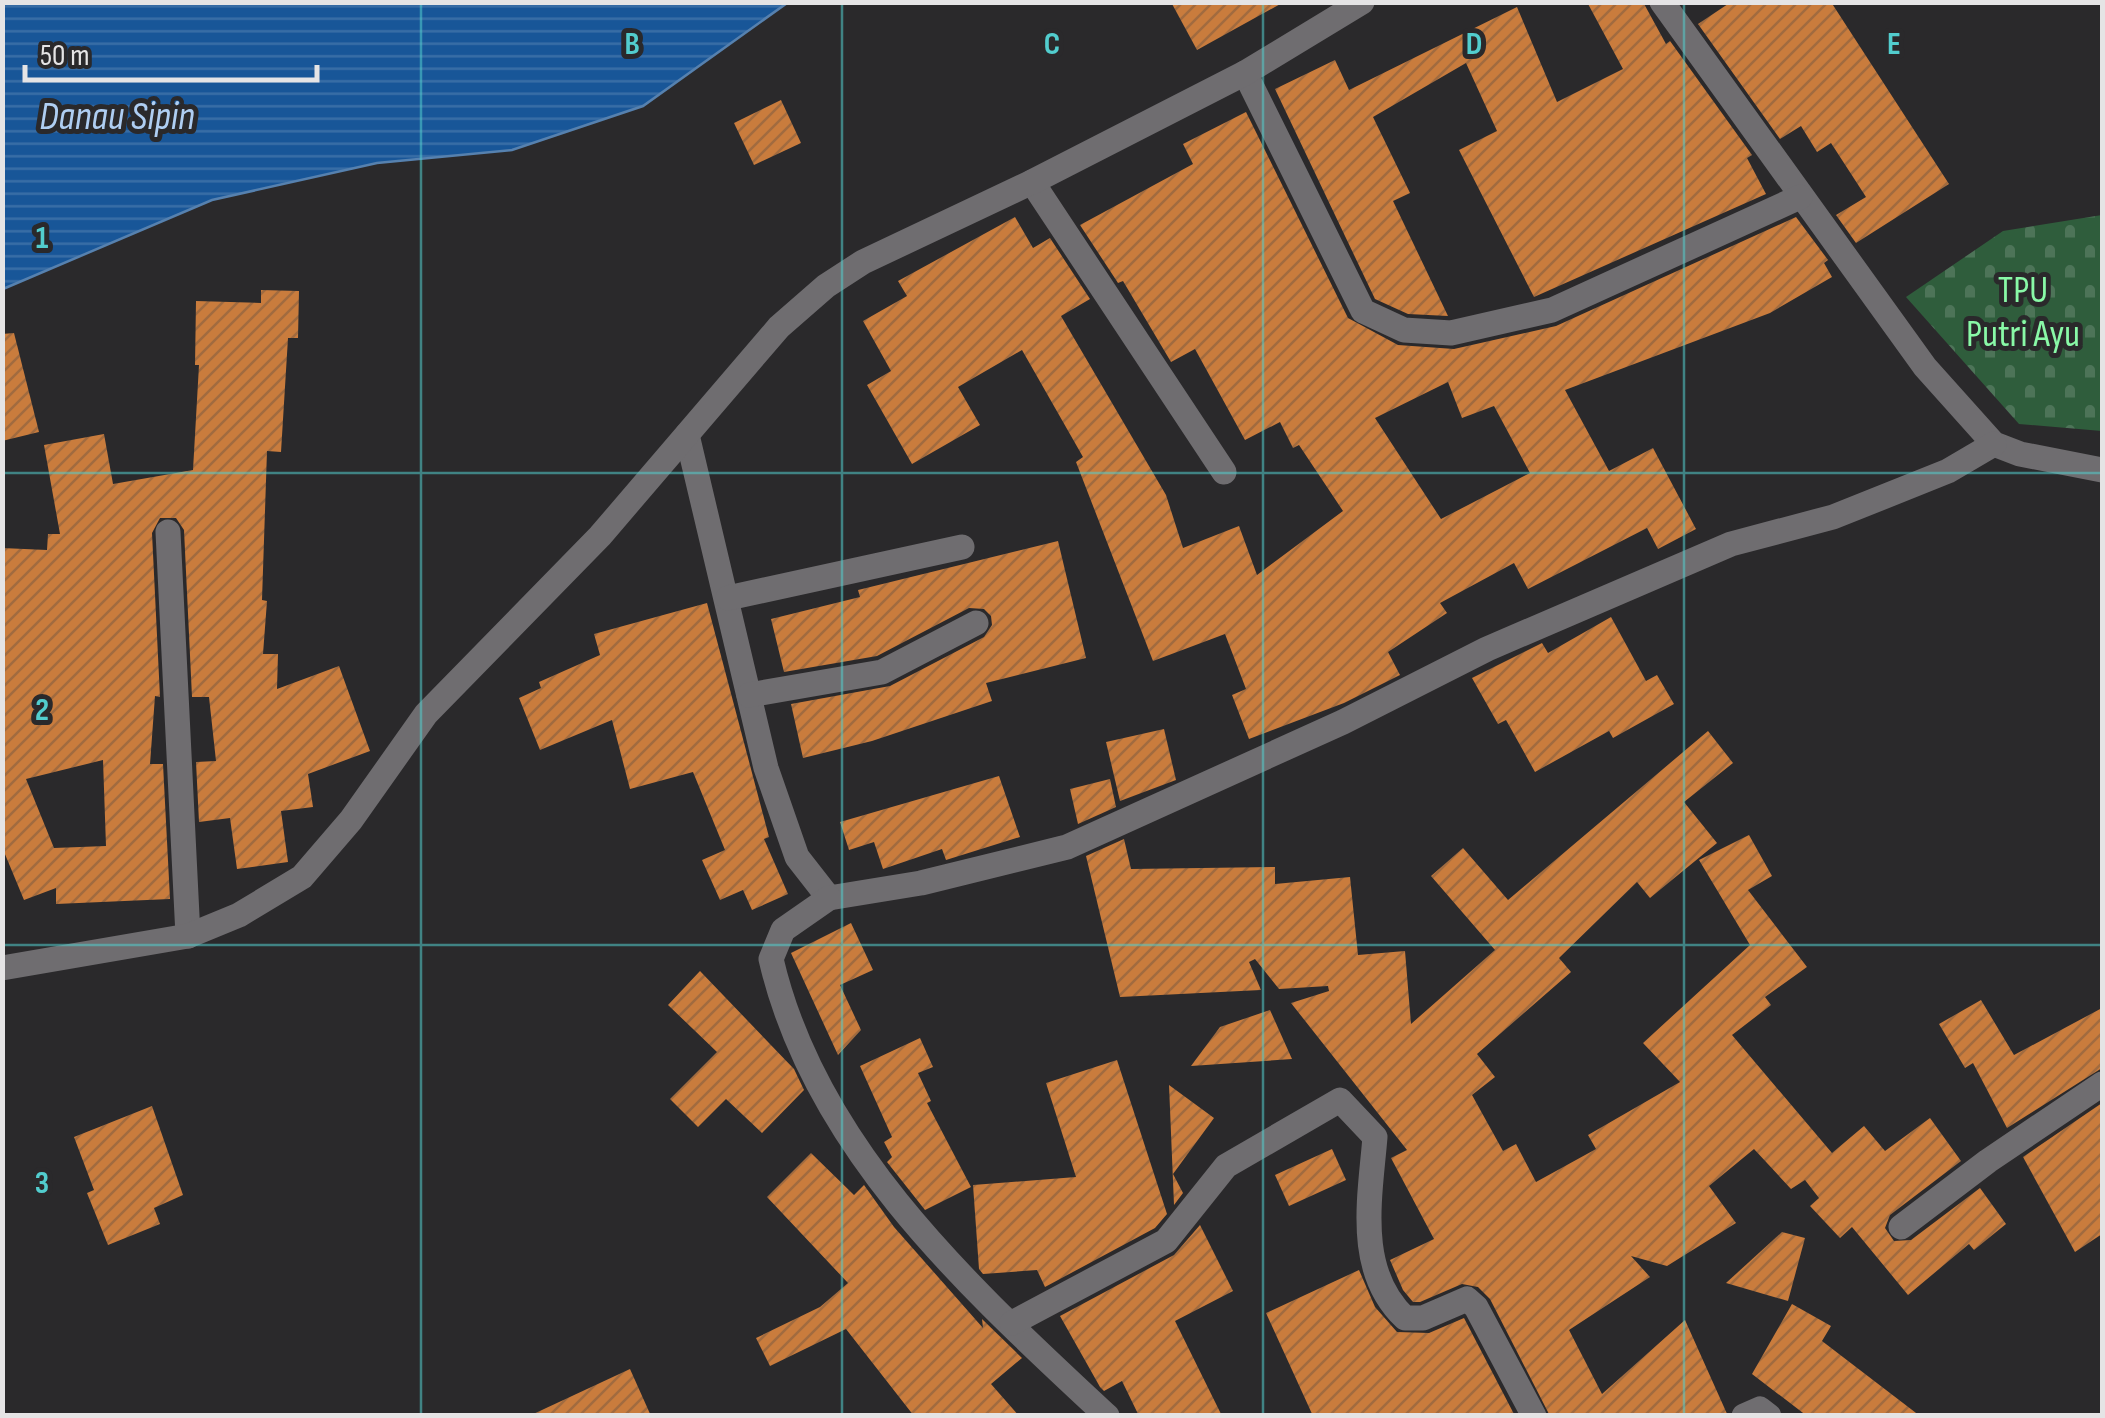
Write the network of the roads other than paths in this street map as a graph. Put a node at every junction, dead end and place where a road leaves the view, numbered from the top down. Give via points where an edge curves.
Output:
1 (1362, 2) edge
2 (1662, 2) edge
3 (1245, 72) junction
4 (1032, 182) junction
5 (1800, 197) junction
6 (687, 435) junction
7 (1994, 444) junction
8 (2102, 470) edge
9 (1224, 472) dead end
10 (168, 532) dead end
11 (962, 547) dead end
12 (728, 598) junction
13 (976, 623) dead end
14 (749, 695) junction
15 (829, 898) junction
16 (188, 936) junction
17 (2, 968) edge
18 (2102, 1084) edge
19 (1901, 1228) dead end
20 (1012, 1323) junction
21 (1107, 1416) edge
22 (1534, 1416) edge
23 (1744, 1416) edge
24 (1769, 1416) edge

1 - 3 street
2 - 5 street
3 - 4 street
3 - 5 street via 1363,310 1404,330 1451,333 1552,310
4 - 6 street via 826,286 779,327
4 - 9 street
5 - 7 street via 1926,367
6 - 12 street
6 - 16 street via 600,536 426,714 302,876
7 - 8 street
7 - 15 street via 1948,471 1834,516 1731,544 1522,634 1067,846
10 - 16 street
11 - 12 street
12 - 14 street
13 - 14 street via 882,672
14 - 15 street via 797,857
15 - 20 street via 783,930 772,959 817,1084 918,1230
16 - 17 street
18 - 19 street
20 - 21 street
20 - 22 street via 1166,1240 1226,1166 1340,1100 1375,1137 1368,1235 1375,1274 1396,1310 1422,1318 1467,1299
23 - 24 street via 1760,1409

